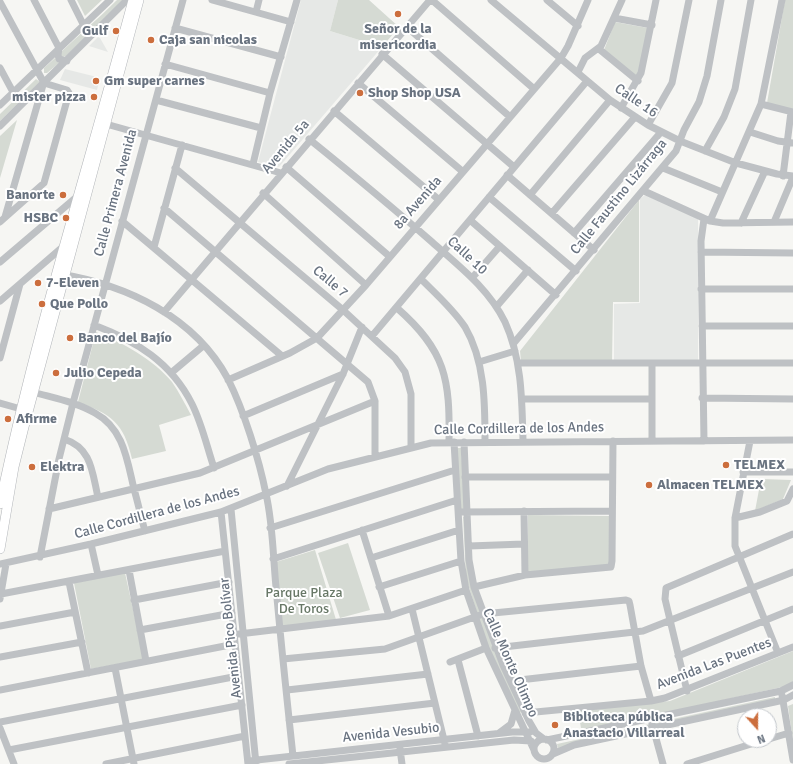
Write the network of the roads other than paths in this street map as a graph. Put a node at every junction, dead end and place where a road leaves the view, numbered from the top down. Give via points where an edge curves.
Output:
1 (34, 0) edge
2 (71, 0) edge
3 (110, 0) edge
4 (127, 0) edge
5 (133, 0) edge
6 (139, 0) edge
7 (183, 0) edge
8 (212, 0) edge
9 (259, 0) edge
10 (297, 0) edge
11 (431, 0) edge
12 (491, 0) edge
13 (547, 0) edge
14 (588, 0) edge
15 (622, 0) edge
16 (656, 0) edge
17 (689, 0) edge
18 (721, 0) edge
19 (751, 0) edge
20 (782, 0) edge
21 (0, 2) edge
22 (256, 12) junction
23 (614, 18) junction
24 (291, 22) junction
25 (652, 25) junction
26 (84, 26) junction
27 (578, 26) junction
28 (407, 27) junction
29 (175, 28) junction
30 (59, 48) junction
31 (599, 49) junction
32 (382, 54) junction
33 (281, 57) junction
34 (561, 58) junction
35 (66, 61) junction
36 (166, 64) junction
37 (0, 68) edge
38 (36, 70) junction
39 (578, 72) junction
40 (587, 81) junction
41 (638, 81) junction
42 (44, 82) junction
43 (358, 83) junction
44 (534, 88) junction
45 (13, 92) junction
46 (270, 93) junction
47 (156, 100) junction
48 (610, 100) junction
49 (761, 104) junction
50 (0, 105) edge
51 (621, 108) junction
52 (334, 111) junction
53 (792, 112) edge
54 (509, 116) junction
55 (635, 117) junction
56 (106, 124) junction
57 (0, 126) edge
58 (648, 126) junction
59 (261, 128) junction
60 (661, 132) junction
61 (750, 132) junction
62 (145, 135) junction
63 (309, 139) junction
64 (680, 141) junction
65 (790, 142) edge
66 (486, 143) junction
67 (182, 145) junction
68 (705, 151) junction
69 (736, 162) junction
70 (253, 164) junction
71 (514, 167) junction
72 (175, 168) junction
73 (663, 168) junction
74 (284, 170) junction
75 (462, 171) junction
76 (765, 171) junction
77 (507, 175) junction
78 (783, 176) junction
79 (793, 177) edge
80 (644, 191) junction
81 (722, 192) junction
82 (263, 193) junction
83 (79, 195) junction
84 (530, 195) junction
85 (489, 197) junction
86 (438, 199) junction
87 (164, 208) junction
88 (552, 213) junction
89 (3, 220) edge
90 (470, 220) junction
91 (707, 220) junction
92 (122, 221) junction
93 (239, 222) junction
94 (774, 222) junction
95 (793, 222) edge
96 (741, 223) junction
97 (414, 226) junction
98 (574, 233) junction
99 (75, 239) junction
100 (65, 244) junction
101 (500, 246) junction
102 (154, 247) junction
103 (594, 250) junction
104 (215, 251) junction
105 (444, 252) junction
106 (701, 252) junction
107 (793, 253) edge
108 (389, 256) junction
109 (0, 262) edge
110 (528, 270) junction
111 (576, 271) junction
112 (61, 274) junction
113 (472, 278) junction
114 (192, 279) junction
115 (421, 280) junction
116 (20, 283) junction
117 (105, 285) junction
118 (366, 285) junction
119 (701, 289) junction
120 (793, 289) edge
121 (556, 295) junction
122 (0, 301) edge
123 (496, 306) junction
124 (397, 308) junction
125 (343, 310) junction
126 (164, 312) junction
127 (94, 325) junction
128 (702, 326) junction
129 (793, 326) edge
130 (362, 327) junction
131 (372, 336) junction
132 (317, 338) junction
133 (3, 341) edge
134 (204, 346) junction
135 (514, 348) junction
136 (282, 356) junction
137 (0, 358) edge
138 (479, 362) junction
139 (518, 363) junction
140 (652, 363) junction
141 (702, 363) junction
142 (793, 363) edge
143 (348, 364) junction
144 (171, 373) junction
145 (343, 374) junction
146 (228, 380) junction
147 (33, 392) junction
148 (702, 398) junction
149 (522, 399) junction
150 (652, 399) junction
151 (793, 399) edge
152 (375, 401) junction
153 (0, 402) edge
154 (73, 403) junction
155 (22, 409) junction
156 (243, 416) junction
157 (317, 424) junction
158 (64, 439) junction
159 (793, 440) edge
160 (485, 441) junction
161 (523, 441) junction
162 (613, 441) junction
163 (652, 441) junction
164 (704, 441) junction
165 (750, 441) junction
166 (451, 442) junction
167 (464, 442) junction
168 (411, 447) junction
169 (254, 451) junction
170 (375, 456) junction
171 (214, 468) junction
172 (456, 470) junction
173 (743, 472) junction
174 (793, 472) edge
175 (612, 476) junction
176 (465, 477) junction
177 (287, 486) junction
178 (134, 489) junction
179 (793, 489) edge
180 (267, 494) junction
181 (98, 497) junction
182 (457, 500) junction
183 (0, 504) edge
184 (49, 509) junction
185 (231, 509) junction
186 (524, 511) junction
187 (612, 511) junction
188 (221, 512) junction
189 (458, 512) junction
190 (466, 512) junction
191 (735, 518) junction
192 (270, 528) junction
193 (362, 530) junction
194 (459, 530) junction
195 (145, 531) junction
196 (793, 534) edge
197 (91, 544) junction
198 (524, 544) junction
199 (469, 546) junction
200 (0, 549) edge
201 (225, 551) junction
202 (40, 557) junction
203 (740, 557) junction
204 (371, 558) junction
205 (273, 559) junction
206 (461, 561) junction
207 (3, 564) edge
208 (129, 570) junction
209 (793, 572) edge
210 (98, 575) junction
211 (525, 575) junction
212 (69, 582) junction
213 (229, 582) junction
214 (379, 587) junction
215 (474, 587) junction
216 (752, 589) junction
217 (466, 590) junction
218 (0, 597) edge
219 (134, 600) junction
220 (412, 609) junction
221 (793, 609) edge
222 (75, 612) junction
223 (232, 613) junction
224 (483, 614) junction
225 (389, 616) junction
226 (474, 617) junction
227 (765, 621) junction
228 (670, 622) junction
229 (0, 626) edge
230 (140, 630) junction
231 (280, 630) junction
232 (635, 632) junction
233 (234, 634) junction
234 (243, 634) junction
235 (419, 637) junction
236 (82, 642) junction
237 (235, 644) junction
238 (793, 647) edge
239 (486, 648) junction
240 (495, 648) junction
241 (778, 653) junction
242 (678, 656) junction
243 (0, 657) edge
244 (283, 659) junction
245 (458, 660) junction
246 (146, 661) junction
247 (450, 662) dead end
248 (641, 666) junction
249 (115, 668) junction
250 (88, 673) junction
251 (428, 674) junction
252 (238, 676) junction
253 (510, 681) junction
254 (787, 688) edge
255 (0, 690) edge
256 (286, 690) junction
257 (687, 691) junction
258 (120, 698) junction
259 (790, 699) edge
260 (651, 702) junction
261 (435, 703) junction
262 (242, 705) junction
263 (515, 710) junction
264 (525, 713) junction
265 (650, 719) junction
266 (290, 720) junction
267 (0, 722) edge
268 (0, 728) edge
269 (653, 728) junction
270 (127, 729) junction
271 (527, 732) junction
272 (536, 733) junction
273 (789, 733) junction
274 (496, 734) junction
275 (245, 736) junction
276 (478, 736) junction
277 (777, 737) edge
278 (444, 740) junction
279 (545, 740) junction
280 (531, 741) junction
281 (400, 745) junction
282 (446, 748) junction
283 (738, 748) edge
284 (9, 750) junction
285 (400, 753) junction
286 (535, 753) junction
287 (293, 756) junction
288 (551, 758) edge
289 (793, 760) edge
290 (133, 762) edge
291 (252, 762) edge
292 (14, 764) edge
293 (106, 764) edge
294 (289, 764) edge
295 (402, 764) edge
296 (537, 764) edge
297 (663, 764) edge
298 (687, 764) edge

1 - 30 street
2 - 26 street
3 - 26 street
4 - 35 street
5 - 83 main road
6 - 56 main road
7 - 29 street, Calle Primera Avenida
8 - 22 street
9 - 22 street
10 - 24 street
11 - 28 street, Avenida 5a
11 - 44 street
12 - 34 street, Calle 16
13 - 27 street
14 - 27 street, 8a Avenida
15 - 23 street
16 - 25 street
17 - 58 street via 672,83
18 - 64 street, Calle Faustino Lizárraga via 707,76 699,102
19 - 68 street via 735,89 724,117
20 - 49 street
21 - 38 street
22 - 24 street
23 - 25 street
23 - 31 street
24 - 33 street
25 - 41 street via 646,58
26 - 30 street
27 - 34 street, 8a Avenida
28 - 32 street, Avenida 5a
28 - 54 street
29 - 33 street
29 - 36 street, Calle Primera Avenida
30 - 35 street via 59,59
30 - 38 street
31 - 39 street via 585,58
31 - 41 street
32 - 43 street, Avenida 5a
32 - 66 street
33 - 46 street
34 - 39 street, Calle 16
34 - 44 street, 8a Avenida
35 - 42 street
36 - 46 street
36 - 47 street, Calle Primera Avenida
37 - 45 street
38 - 42 street
38 - 45 street
39 - 40 street, Calle 16
40 - 48 street, Calle 16
40 - 71 street
41 - 51 street
42 - 57 street
42 - 89 street
42 - 89 street via 68,90 69,93 44,183
43 - 52 street, Avenida 5a
43 - 75 street
44 - 54 street, 8a Avenida
45 - 50 street
46 - 59 street
47 - 59 street
47 - 62 street, Calle Primera Avenida
48 - 51 street, Calle 16
48 - 84 street
49 - 53 street
49 - 61 street
51 - 55 street, Calle 16
52 - 63 street, Avenida 5a
52 - 86 street
53 - 65 street
54 - 66 street, 8a Avenida
55 - 58 street, Calle 16
55 - 88 street
56 - 62 street
56 - 99 main road
58 - 60 street, Calle 16
59 - 70 street
60 - 64 street, Calle 16
60 - 98 street
61 - 65 street
61 - 69 street
62 - 67 street
62 - 92 street, Calle Primera Avenida
63 - 74 street, Avenida 5a
63 - 97 street, Calle 10
64 - 68 street, Calle 16
64 - 73 street, Calle Faustino Lizárraga
65 - 78 street
66 - 71 street
66 - 75 street, 8a Avenida
67 - 70 street
67 - 72 street
68 - 69 street, Calle 16
69 - 76 street, Calle 16
69 - 81 street
70 - 74 street
71 - 77 street
72 - 87 street
72 - 93 street, Calle 7
73 - 80 street, Calle Faustino Lizárraga
73 - 81 street
74 - 82 street, Avenida 5a
74 - 108 street
75 - 86 street, 8a Avenida
76 - 78 street, Calle 16
76 - 96 street
77 - 84 street
77 - 85 street
78 - 79 street, Calle 16
79 - 94 street
80 - 91 street
80 - 103 street, Calle Faustino Lizárraga
81 - 91 street
82 - 93 street, Avenida 5a
82 - 118 street
83 - 100 main road
83 - 109 street
84 - 88 street
85 - 90 street
85 - 111 street
86 - 97 street, 8a Avenida
87 - 102 street
87 - 104 street
88 - 98 street
90 - 101 street
90 - 105 street
91 - 96 street
91 - 106 street via 701,234
92 - 102 street
92 - 117 street, Calle Primera Avenida
93 - 104 street, Avenida 5a
93 - 125 street, Calle 7
94 - 95 street
94 - 96 street
97 - 105 street, Calle 10
97 - 108 street, 8a Avenida
98 - 103 street
99 - 100 street
99 - 112 main road
100 - 112 main road
100 - 116 street
101 - 110 street
101 - 113 street
102 - 114 street
103 - 111 street, Calle Faustino Lizárraga
104 - 114 street, Avenida 5a
104 - 132 street
105 - 113 street, Calle 10
105 - 115 street
106 - 107 street
106 - 119 street
108 - 118 street, 8a Avenida
110 - 121 street
110 - 123 street
111 - 121 street, Calle Faustino Lizárraga
112 - 117 street
112 - 147 main road
112 - 155 main road
113 - 123 street, Calle 10
114 - 126 street, Avenida 5a
114 - 136 street
115 - 124 street
115 - 138 street via 451,309 462,324
116 - 122 street
116 - 133 street
117 - 126 street via 131,293
117 - 127 street, Calle Primera Avenida
118 - 125 street, 8a Avenida
119 - 120 street
119 - 128 street
121 - 135 street, Calle Faustino Lizárraga
123 - 135 street, Calle 10
124 - 131 street
124 - 166 street, Calle Monte Olimpo via 429,340 440,362 448,392
125 - 130 street, Calle 7
125 - 132 street, 8a Avenida
126 - 134 street
127 - 144 street via 135,343
127 - 154 street, Calle Primera Avenida
128 - 129 street
128 - 141 street
130 - 131 street, Calle 7
130 - 143 street
131 - 168 street, Calle 7 via 395,358 405,372 411,394
132 - 136 street, 8a Avenida
132 - 143 street
133 - 137 street
134 - 144 street
134 - 146 street
135 - 138 street
135 - 139 street, Calle 10
136 - 146 street, 8a Avenida
138 - 160 street via 485,408
139 - 140 street
139 - 149 street, Calle 10
140 - 141 street
140 - 150 street
141 - 142 street
141 - 148 street
143 - 145 street
143 - 152 street via 368,382
144 - 171 street via 192,404
145 - 156 street
145 - 157 street
146 - 156 street
147 - 154 street
147 - 200 main road via 14,468
148 - 151 street
148 - 164 street
149 - 150 street
149 - 161 street, Calle 10
150 - 163 street
152 - 157 street
152 - 170 street
153 - 155 street
154 - 158 street, Calle Primera Avenida
154 - 178 street via 94,412 114,430 127,457
155 - 183 main road
156 - 169 street
157 - 169 street
157 - 177 street
158 - 181 street via 80,446 85,453
158 - 184 street, Calle Primera Avenida
159 - 165 street, Calle Cordillera de los Andes
160 - 161 street, Calle Cordillera de los Andes
160 - 167 street, Calle Cordillera de los Andes
161 - 162 street, Calle Cordillera de los Andes
162 - 163 street, Calle Cordillera de los Andes
162 - 175 street
163 - 164 street, Calle Cordillera de los Andes
164 - 165 street, Calle Cordillera de los Andes
165 - 173 street
166 - 167 street, Calle Cordillera de los Andes
166 - 168 street, Calle Cordillera de los Andes
166 - 172 street, Calle Monte Olimpo
167 - 176 street, Calle Monte Olimpo
168 - 170 street, Calle Cordillera de los Andes
169 - 171 street
169 - 180 street
170 - 177 street, Calle Cordillera de los Andes via 328,469
171 - 178 street
172 - 182 street, Calle Monte Olimpo
172 - 192 street
173 - 174 street
173 - 191 street
175 - 176 street
175 - 187 street
176 - 190 street, Calle Monte Olimpo
177 - 180 street, Calle Cordillera de los Andes
178 - 181 street
178 - 195 street
179 - 191 street via 787,501 760,512
180 - 185 street, Calle Cordillera de los Andes
180 - 192 street
181 - 184 street
182 - 189 street, Calle Monte Olimpo
182 - 193 street
184 - 202 street, Calle Primera Avenida
185 - 188 street, Calle Cordillera de los Andes
185 - 234 street, Avenida Pico Bolívar
186 - 187 street
186 - 190 street
186 - 198 street
187 - 211 street via 612,565
188 - 195 street, Calle Cordillera de los Andes
188 - 201 street, Avenida Pico Bolívar
189 - 190 street
189 - 194 street, Calle Monte Olimpo
190 - 199 street, Calle Monte Olimpo
191 - 203 street via 735,546
192 - 205 street
193 - 204 street
193 - 205 street
194 - 204 street
194 - 206 street, Calle Monte Olimpo
195 - 197 street, Calle Cordillera de los Andes
196 - 203 street
197 - 202 street, Calle Cordillera de los Andes
197 - 210 street
198 - 199 street
198 - 211 street
199 - 215 street, Calle Monte Olimpo
201 - 208 street
201 - 213 street, Avenida Pico Bolívar
202 - 207 street, Calle Cordillera de los Andes
203 - 216 street
203 - 228 street via 668,587 664,594
204 - 214 street
205 - 231 street
206 - 214 street
206 - 217 street, Calle Monte Olimpo
207 - 218 street
208 - 210 street
208 - 219 street
209 - 216 street
210 - 212 street
211 - 215 street
212 - 218 street
212 - 222 street
213 - 219 street
213 - 223 street, Avenida Pico Bolívar
214 - 225 street
215 - 224 street, Calle Monte Olimpo
216 - 227 street
216 - 228 street
217 - 220 street
217 - 226 street, Calle Monte Olimpo
219 - 230 street
220 - 225 street
220 - 235 street
221 - 227 street
222 - 229 street
222 - 236 street
223 - 230 street
223 - 233 street, Avenida Pico Bolívar
224 - 226 street
224 - 232 street via 622,600 629,601
224 - 240 street, Calle Monte Olimpo
225 - 231 street
226 - 235 street
226 - 239 street, Calle Monte Olimpo
227 - 241 street
227 - 242 street
228 - 232 street
228 - 242 street
230 - 246 street
231 - 234 street
231 - 244 street
232 - 240 street
232 - 248 street
233 - 234 street
233 - 237 street, Avenida Pico Bolívar
234 - 291 street, Avenida Pico Bolívar
235 - 244 street via 378,650
235 - 251 street
236 - 243 street
236 - 250 street
237 - 246 street
237 - 252 street, Avenida Pico Bolívar
238 - 241 street, Avenida Las Puentes
239 - 245 street
239 - 263 street, Calle Monte Olimpo
240 - 253 street, Calle Monte Olimpo
241 - 257 street, Avenida Las Puentes
242 - 257 street
244 - 256 street
245 - 247 street
245 - 276 street
246 - 249 street
248 - 253 street
248 - 260 street
249 - 250 street
249 - 258 street
250 - 255 street
251 - 256 street
251 - 261 street
252 - 258 street
252 - 262 street, Avenida Pico Bolívar
253 - 264 street, Calle Monte Olimpo
254 - 259 street
254 - 265 street
256 - 266 street
257 - 260 street, Avenida Las Puentes
258 - 267 street
258 - 270 street
259 - 269 street
259 - 273 street
260 - 264 street, Avenida Las Puentes
261 - 266 street
261 - 278 street
262 - 270 street
262 - 275 street, Avenida Pico Bolívar
263 - 271 street, Calle Monte Olimpo
263 - 274 street via 511,724 506,730
264 - 272 street, Calle Monte Olimpo
265 - 269 street
265 - 279 street
266 - 287 street
268 - 284 street
269 - 288 street via 574,745
269 - 297 street
270 - 284 street
270 - 290 street
271 - 272 street, Avenida Vesubio
271 - 274 street, Avenida Vesubio
271 - 280 street, Calle Monte Olimpo
272 - 279 street, Calle Monte Olimpo
273 - 277 street
273 - 289 street
274 - 276 street, Avenida Vesubio
275 - 290 street
275 - 291 street, Avenida Pico Bolívar
276 - 278 street, Avenida Vesubio
278 - 281 street, Avenida Vesubio
278 - 282 street
279 - 286 street via 536,744
279 - 288 street via 553,744
280 - 282 street, Avenida Vesubio via 514,740
280 - 286 street, Calle Monte Olimpo
281 - 285 street
281 - 287 street, Avenida Vesubio
282 - 285 street, Avenida Vesubio
283 - 298 street
284 - 292 street
285 - 294 street, Avenida Vesubio
285 - 295 street
286 - 288 street via 544,760
286 - 296 street
287 - 291 street, Avenida Vesubio
290 - 293 street

